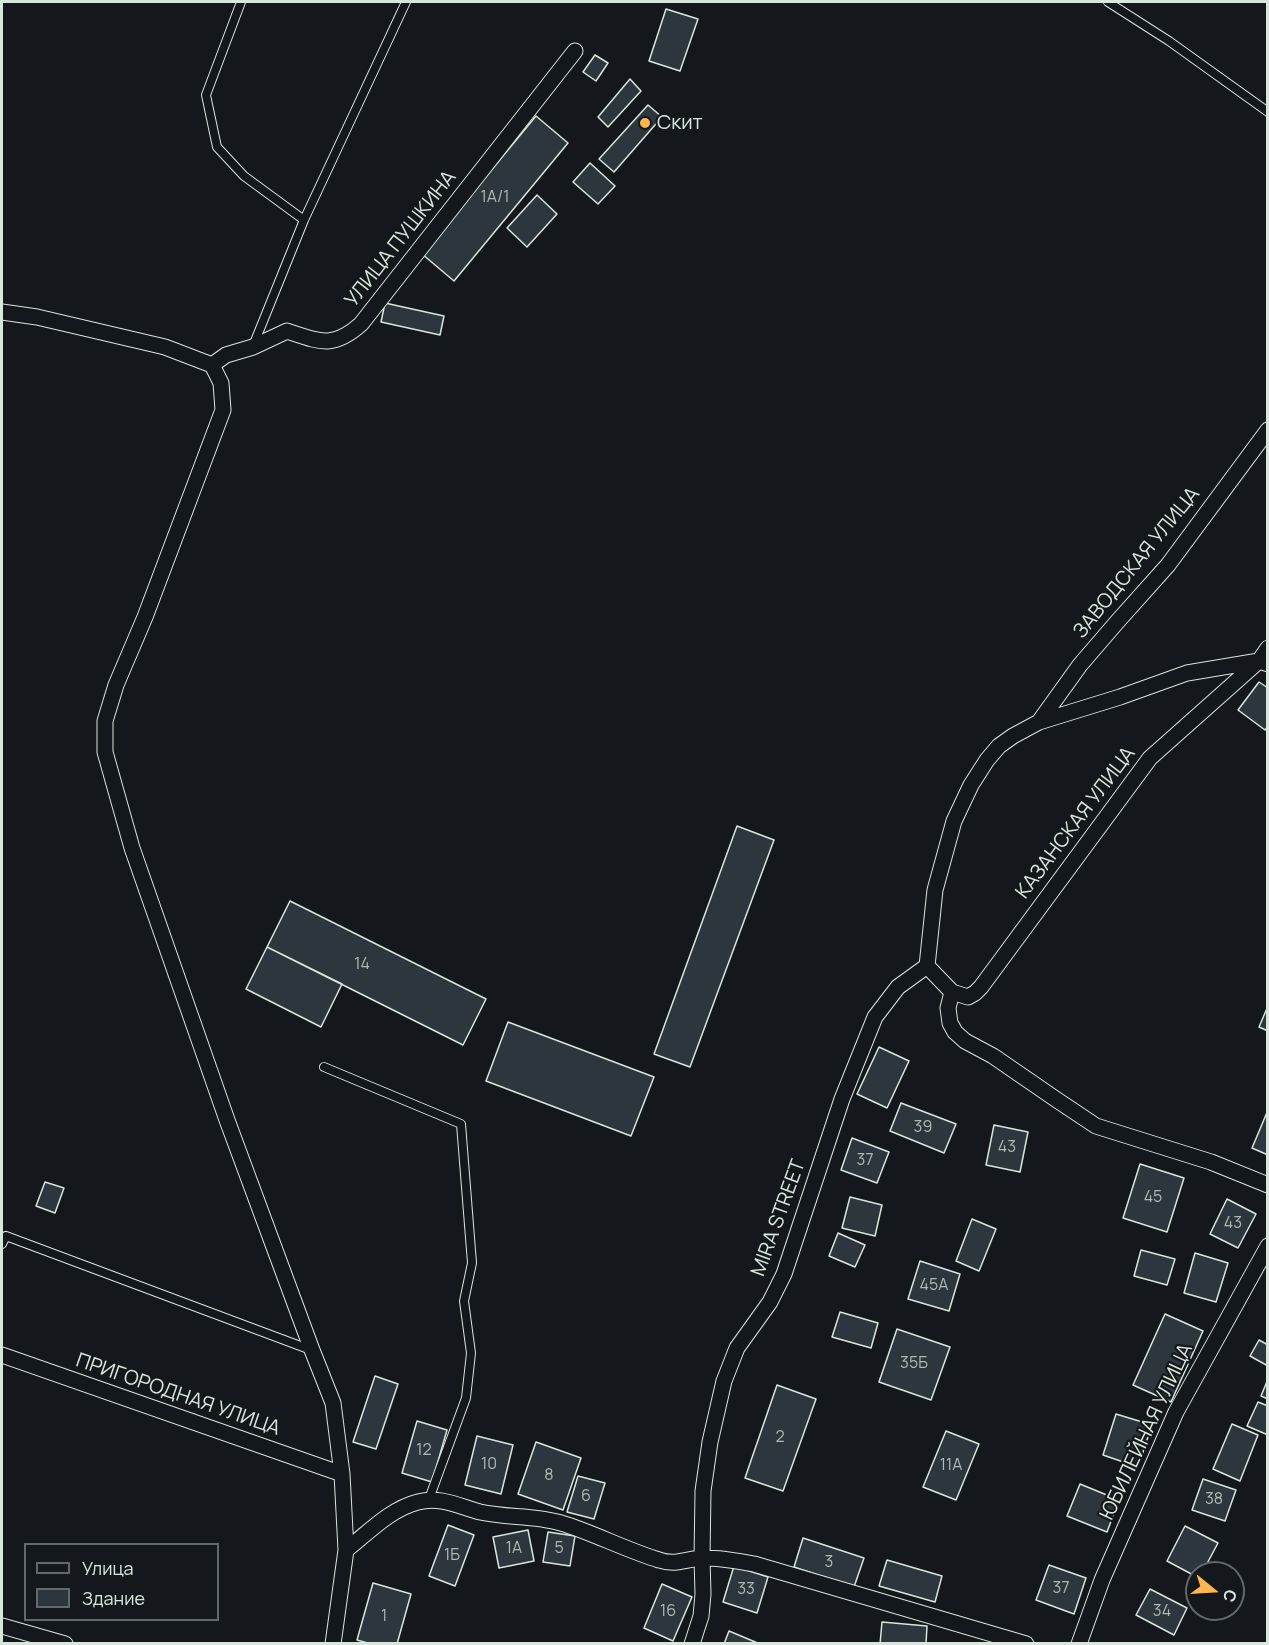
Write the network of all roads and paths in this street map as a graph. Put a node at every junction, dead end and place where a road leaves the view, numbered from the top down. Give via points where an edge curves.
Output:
1 (241, 2) edge
2 (406, 2) edge
3 (1108, 2) edge
4 (575, 51) dead end
5 (1268, 112) edge
6 (304, 220) junction
7 (2, 312) edge
8 (253, 347) junction
9 (212, 365) junction
10 (1268, 430) edge
11 (1265, 658) edge
12 (1039, 722) junction
13 (927, 966) junction
14 (952, 992) junction
15 (324, 1067) dead end
16 (1268, 1185) edge
17 (2, 1244) edge
18 (1268, 1246) edge
19 (312, 1350) junction
20 (2, 1355) edge
21 (342, 1474) junction
22 (429, 1499) junction
23 (346, 1550) junction
24 (702, 1558) junction
25 (2, 1626) edge
26 (65, 1644) edge
27 (333, 1644) edge
28 (692, 1644) edge
29 (1026, 1644) edge
30 (1079, 1644) edge

1 - 6 lane via 206,95 217,147 244,176
2 - 6 lane
3 - 5 lane
4 - 8 street, УЛИЦА ПУШКИНА via 355,329 336,340 318,341 287,331
6 - 8 lane
7 - 9 street via 165,347
8 - 9 street, УЛИЦА ПУШКИНА via 226,355
9 - 19 street via 220,383 223,410 146,617 116,685 105,721 105,752 132,848
10 - 12 street, ЗАВОДСКАЯ УЛИЦА via 1168,565 1080,666
11 - 12 street via 1187,673
11 - 14 street, КАЗАНСКАЯ УЛИЦА via 1150,758 981,987 968,997
12 - 13 street via 999,746 971,785 958,812 935,890
13 - 14 street
13 - 24 street, MIRA STREET via 898,987 875,1017 842,1099 784,1274 770,1302 737,1348 724,1381 710,1442
14 - 16 street via 950,1023 965,1041 1096,1126 1211,1162
15 - 22 lane via 461,1124 472,1263 464,1301 471,1353 466,1398
17 - 19 lane via 6,1236
18 - 30 street, ЮБИЛЕЙНАЯ УЛИЦА via 1176,1413 1102,1581
19 - 21 street via 333,1403
20 - 21 street, ПРИГОРОДНАЯ УЛИЦА
21 - 23 street
22 - 23 street via 393,1513
22 - 24 street via 480,1512 560,1523 661,1561 681,1563
23 - 27 street
24 - 28 street, MIRA STREET via 701,1616
24 - 29 street via 754,1564
25 - 26 street

